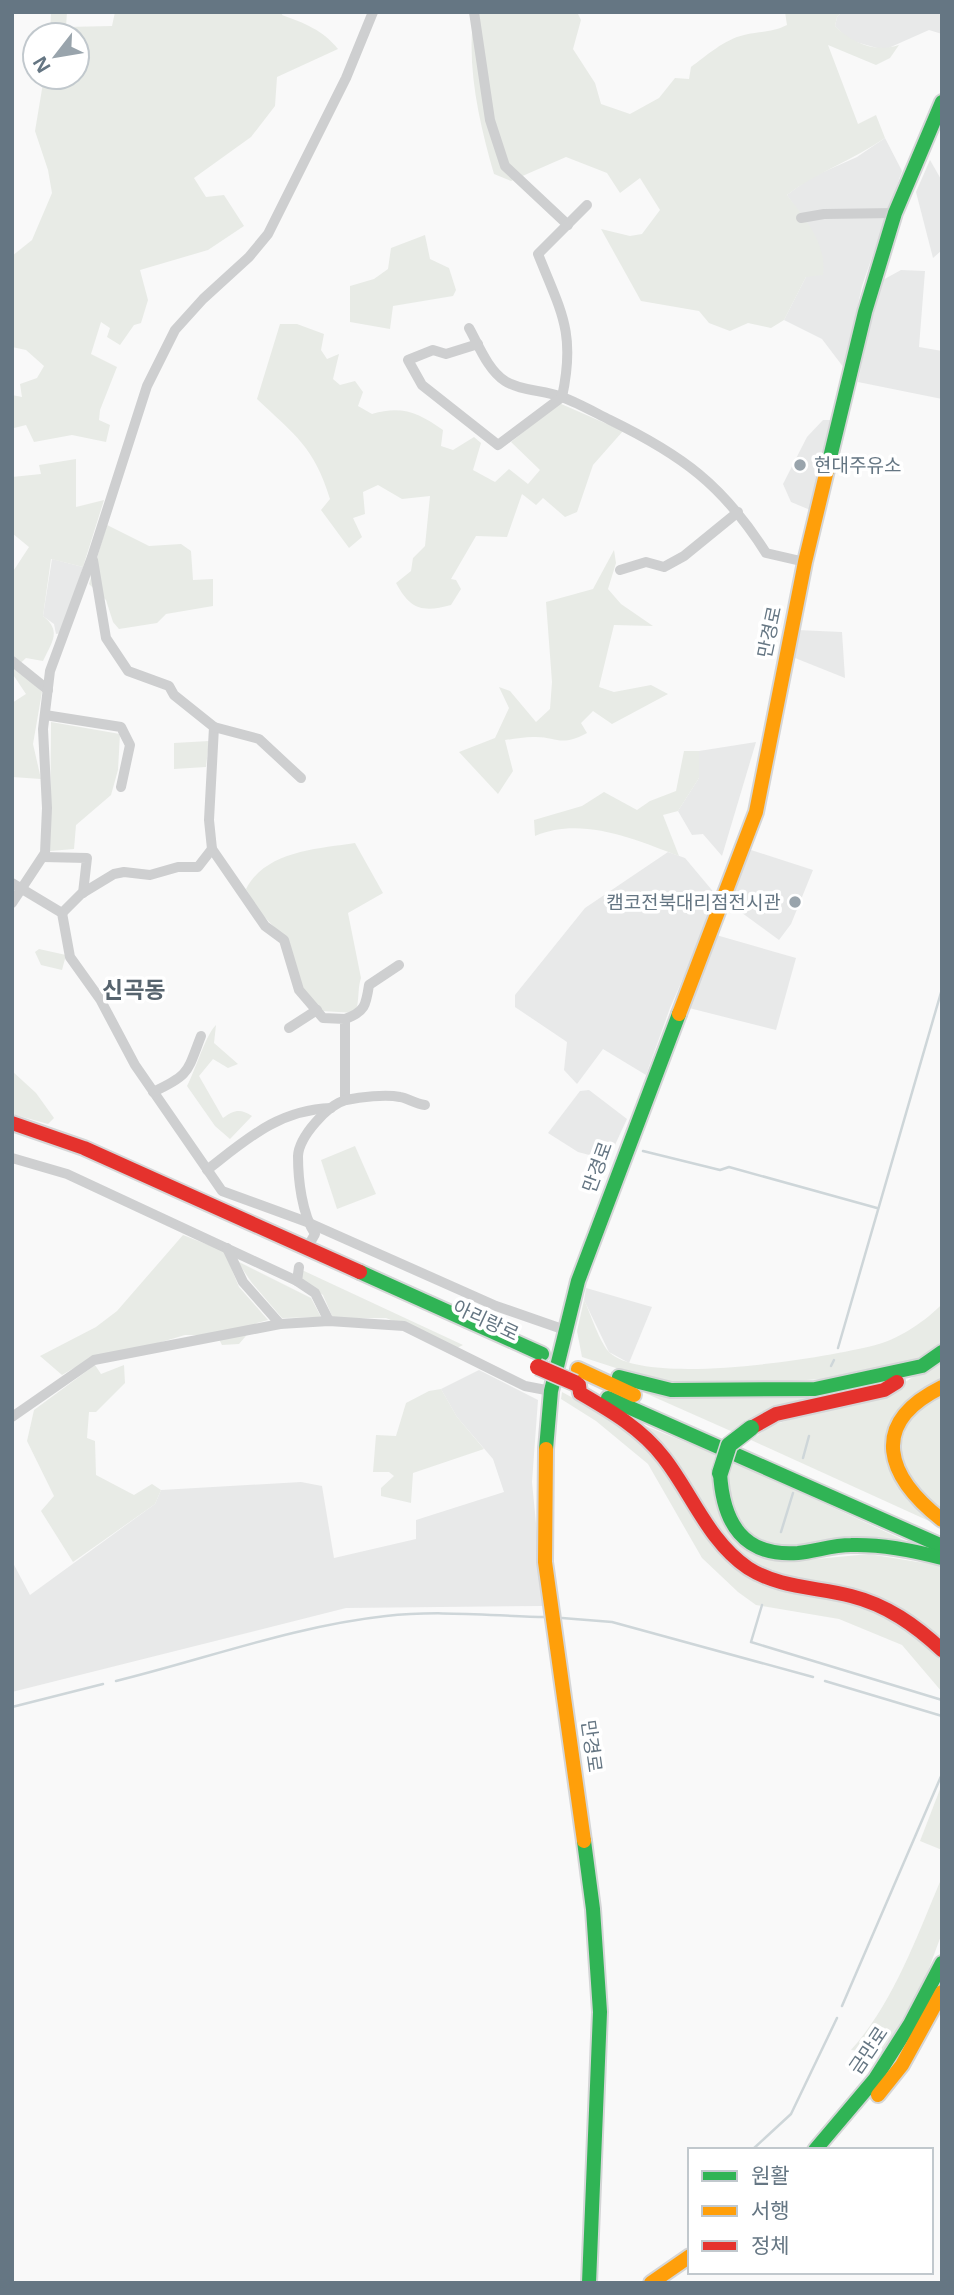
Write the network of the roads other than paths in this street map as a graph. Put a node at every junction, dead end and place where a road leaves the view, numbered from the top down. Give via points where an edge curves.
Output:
1 (373, 12) edge
2 (474, 12) edge
3 (942, 102) edge
4 (587, 205) dead end
5 (895, 213) junction
6 (801, 218) dead end
7 (568, 225) junction
8 (469, 328) dead end
9 (478, 344) junction
10 (562, 397) junction
11 (738, 512) junction
12 (92, 557) junction
13 (805, 562) junction
14 (620, 570) dead end
15 (12, 661) edge
16 (48, 690) junction
17 (45, 715) junction
18 (214, 727) junction
19 (301, 778) dead end
20 (121, 788) dead end
21 (212, 849) junction
22 (43, 857) junction
23 (18, 885) edge
24 (83, 892) junction
25 (12, 903) edge
26 (62, 913) junction
27 (399, 965) dead end
28 (317, 1010) junction
29 (345, 1019) junction
30 (289, 1028) dead end
31 (201, 1036) dead end
32 (153, 1092) junction
33 (345, 1100) junction
34 (425, 1105) dead end
35 (331, 1108) junction
36 (12, 1123) edge
37 (12, 1136) edge
38 (12, 1158) edge
39 (207, 1170) junction
40 (307, 1222) junction
41 (311, 1241) dead end
42 (227, 1248) junction
43 (299, 1268) dead end
44 (298, 1281) junction
45 (329, 1321) junction
46 (280, 1324) junction
47 (568, 1331) junction
48 (942, 1352) edge
49 (540, 1360) junction
50 (922, 1366) junction
51 (579, 1377) junction
52 (942, 1387) edge
53 (551, 1391) junction
54 (12, 1417) edge
55 (942, 1520) edge
56 (942, 1533) edge
57 (942, 1546) edge
58 (942, 1558) edge
59 (942, 1650) edge
60 (942, 1963) edge
61 (942, 1992) edge
62 (817, 2148) edge
63 (834, 2148) edge
64 (688, 2257) edge
65 (589, 2283) edge
66 (651, 2283) edge

1 - 12 street via 346,78 268,234 175,330 160,357
2 - 7 street via 490,120 505,166
3 - 5 main road, 만경로
4 - 7 street
5 - 6 street
5 - 13 main road, 만경로 via 865,312
7 - 10 street via 538,254 568,329 569,366
8 - 9 street
9 - 10 street via 506,382
9 - 10 street via 446,354 433,350 408,360 422,385 498,445
10 - 11 street via 689,463
11 - 13 street via 766,553
11 - 14 street via 664,567 646,562
12 - 16 street via 50,671
12 - 18 street via 106,638 128,671 169,686
13 - 47 main road, 만경로 via 756,812 587,1256
15 - 16 street
16 - 17 street
17 - 20 street via 121,727 130,745
17 - 22 street
18 - 19 street via 259,739
18 - 21 street
21 - 24 street via 198,867 178,867 150,876 114,874
21 - 28 street via 265,926 284,940 299,990
22 - 23 street
22 - 24 street via 87,858
23 - 25 street
23 - 26 street
24 - 26 street
26 - 32 street via 70,957 100,999
27 - 29 street via 369,985 361,1013
28 - 29 street via 323,1018
28 - 30 street
29 - 33 street
31 - 32 street via 181,1079
32 - 39 street
33 - 34 street via 402,1097
33 - 35 street
35 - 39 street via 263,1126
35 - 40 street via 298,1153
36 - 49 main road, 아리랑로 via 84,1148
37 - 49 main road, 아리랑로 via 80,1160
38 - 42 street via 67,1174
39 - 40 street via 222,1191
40 - 41 street via 315,1234
40 - 47 street via 496,1306
42 - 44 street
42 - 46 street via 243,1282
43 - 44 street
44 - 45 street via 315,1293
45 - 46 street
45 - 53 street via 404,1326 525,1386
46 - 54 street via 94,1360
47 - 53 main road, 만경로
48 - 50 main road
49 - 51 main road, 아리랑로, bridge
50 - 51 main road via 815,1389 651,1387 587,1366
50 - 58 main road, bridge via 884,1390 776,1414 751,1428 729,1445 720,1473 721,1502 734,1530 747,1543 769,1551 898,1546
51 - 56 main road, 아리랑로
51 - 57 main road, 아리랑로
51 - 59 main road via 580,1393 639,1430 664,1457 717,1538 747,1567 793,1587 851,1595 875,1604 897,1614
52 - 55 main road via 920,1396 908,1408 895,1430 894,1461 911,1493
53 - 65 main road, 만경로 via 544,1469 545,1562 593,1909 600,2012
60 - 62 main road, 금만로 via 875,2079
61 - 63 main road, 금만로 via 902,2065
64 - 66 main road

